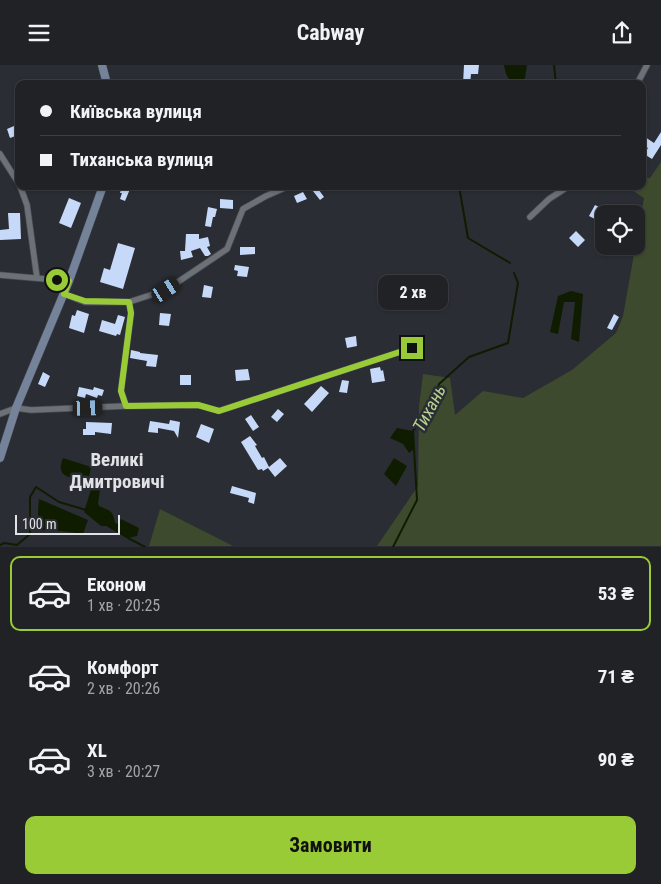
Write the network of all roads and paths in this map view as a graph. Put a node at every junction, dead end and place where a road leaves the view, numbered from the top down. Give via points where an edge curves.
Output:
1 (102, 65) edge
2 (647, 65) edge
3 (106, 80) edge
4 (639, 80) edge
5 (0, 154) edge
6 (15, 178) edge
7 (21, 190) edge
8 (102, 190) edge
9 (280, 190) edge
10 (563, 190) edge
11 (530, 217) dead end
12 (0, 275) edge
13 (37, 278) junction
14 (69, 281) junction
15 (64, 294) junction
16 (129, 302) junction
17 (412, 348) dead end
18 (126, 406) junction
19 (16, 408) junction
20 (0, 414) edge
21 (0, 458) edge

1 - 3 main road
2 - 4 street
5 - 6 street
7 - 13 street via 27,205
8 - 14 main road
9 - 16 street via 243,209 227,249 166,290
10 - 11 street
12 - 13 street
13 - 14 street
14 - 15 main road
15 - 16 street via 85,301
15 - 19 main road
16 - 18 street via 131,313 121,391
17 - 18 street via 219,411 198,405
18 - 19 street
19 - 20 street
19 - 21 main road

